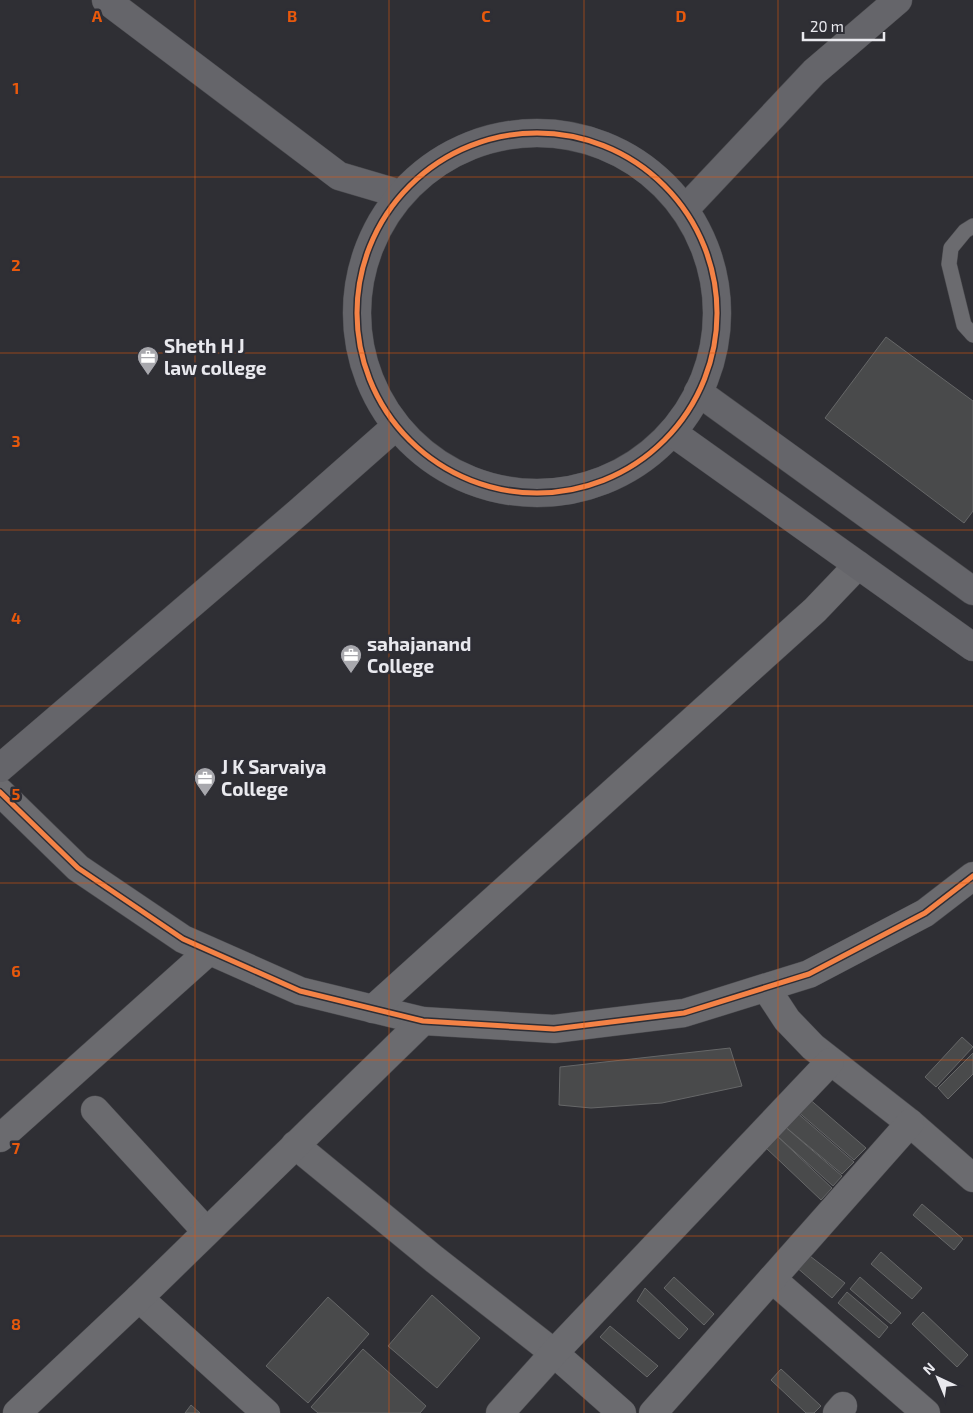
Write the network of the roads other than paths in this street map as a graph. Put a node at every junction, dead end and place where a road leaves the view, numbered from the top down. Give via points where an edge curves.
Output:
1 (106, 0) edge
2 (898, 0) edge
3 (400, 194) junction
4 (686, 208) junction
5 (973, 226) edge
6 (973, 335) edge
7 (698, 392) junction
8 (395, 427) junction
9 (672, 433) junction
10 (858, 565) junction
11 (973, 591) edge
12 (973, 647) edge
13 (0, 768) edge
14 (0, 792) edge
15 (973, 876) edge
16 (210, 951) junction
17 (766, 988) junction
18 (373, 1009) junction
19 (423, 1021) junction
20 (830, 1062) junction
21 (95, 1110) dead end
22 (910, 1123) junction
23 (0, 1138) edge
24 (295, 1145) junction
25 (973, 1178) edge
26 (206, 1232) junction
27 (772, 1279) junction
28 (139, 1298) junction
29 (554, 1353) junction
30 (17, 1413) edge
31 (266, 1413) edge
32 (500, 1413) edge
33 (622, 1413) edge
34 (652, 1413) edge
35 (926, 1413) edge

1 - 3 street via 339,176
2 - 4 street via 814,72
3 - 4 street via 443,159 493,137 547,132 600,143 648,169
3 - 8 street via 368,248 355,310 365,372
4 - 7 street via 711,262 718,323 705,382
5 - 6 lane via 951,248 949,264 964,326
7 - 9 street
7 - 11 street
8 - 9 street via 442,468 501,491 564,492 623,472
8 - 13 street
9 - 10 street
10 - 12 street
10 - 18 street via 815,610
14 - 16 street via 78,868 183,940
15 - 17 street via 925,913 809,974
16 - 18 street via 300,991
16 - 23 street
17 - 19 street via 684,1013 554,1029
17 - 20 street via 787,1020
18 - 19 street
19 - 24 street
20 - 22 street
20 - 29 street
21 - 26 street
22 - 25 street
22 - 27 street
24 - 26 street
24 - 29 street
26 - 28 street
27 - 34 street
27 - 35 street
28 - 30 street
28 - 31 street
29 - 32 street
29 - 33 street

